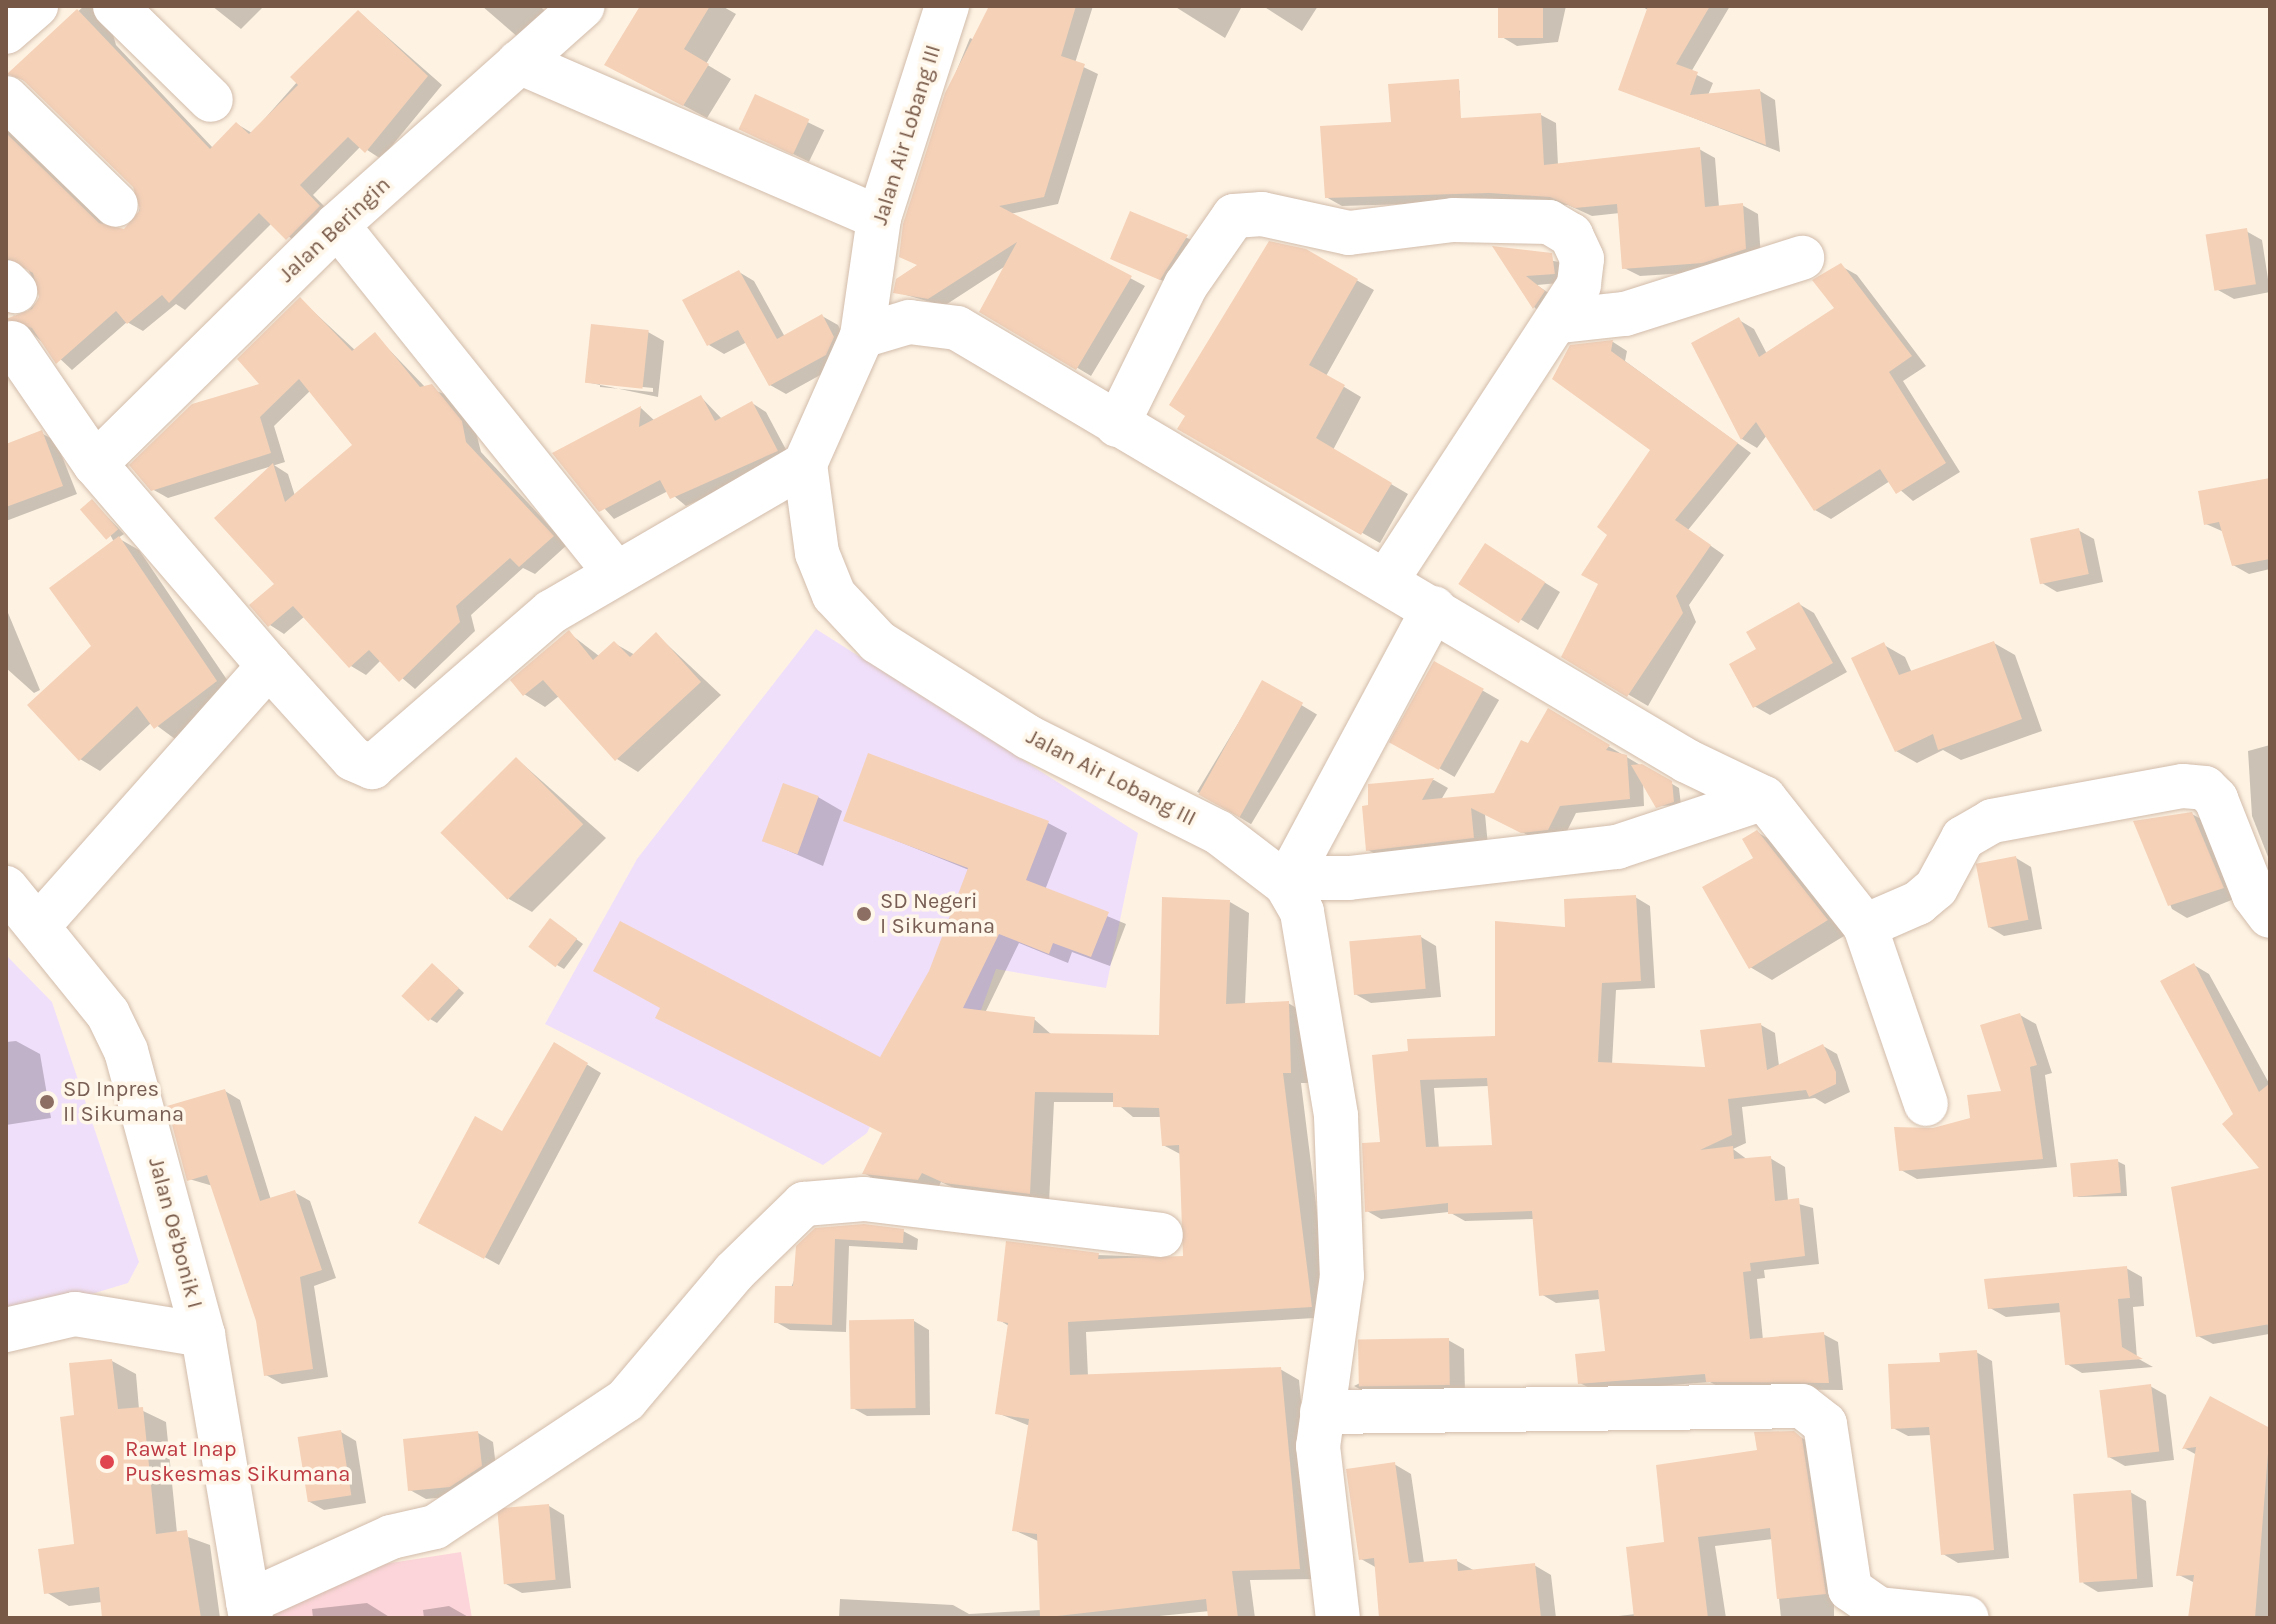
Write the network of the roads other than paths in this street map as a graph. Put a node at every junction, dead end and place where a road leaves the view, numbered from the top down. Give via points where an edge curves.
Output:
1 (36, 6) edge
2 (115, 6) edge
3 (583, 6) edge
4 (947, 6) edge
5 (6, 32) edge
6 (519, 62) junction
7 (6, 98) edge
8 (211, 100) dead end
9 (116, 205) dead end
10 (879, 218) junction
11 (337, 225) junction
12 (1802, 258) dead end
13 (1559, 321) junction
14 (862, 336) junction
15 (12, 343) dead end
16 (1117, 425) junction
17 (95, 464) junction
18 (805, 464) junction
19 (613, 570) junction
20 (1388, 578) junction
21 (1434, 608) junction
22 (269, 666) junction
23 (1764, 798) junction
24 (1286, 881) junction
25 (6, 888) edge
26 (2270, 916) edge
27 (38, 926) junction
28 (1865, 926) junction
29 (1926, 1104) dead end
30 (1161, 1235) dead end
31 (6, 1330) edge
32 (203, 1335) junction
33 (1322, 1412) junction
34 (250, 1610) edge
35 (1338, 1618) edge
36 (1967, 1618) edge

1 - 5 street
2 - 8 street
3 - 6 street, Jalan Beringin
4 - 10 street, Jalan Air Lobang III
6 - 10 street
6 - 11 street, Jalan Beringin
7 - 9 street
10 - 14 street, Jalan Air Lobang III
11 - 17 street, Jalan Beringin
11 - 19 street
12 - 13 street via 1625,314
13 - 16 street via 1579,285 1582,259 1571,235 1549,222 1453,220 1349,233 1245,212 1221,227
13 - 20 street
14 - 16 street via 909,322 957,328
14 - 18 street, Jalan Air Lobang III
15 - 17 street
16 - 20 street
17 - 22 street
18 - 19 street
18 - 24 street, Jalan Air Lobang III via 817,553 834,595 878,642 1028,737 1218,832
19 - 22 street via 551,612 372,767 353,759
20 - 21 street
21 - 23 street via 1687,761
21 - 24 street
22 - 27 street
23 - 24 street via 1617,847
23 - 28 street
24 - 33 street, Jalan Air Lobang III via 1312,941 1336,1116 1342,1276 1338,1342
25 - 27 street, Jalan Oe'bonik I
26 - 28 street via 2248,882 2216,799 2205,788 2183,786 1992,821 1963,838 1936,888 1918,903
27 - 32 street, Jalan Oe'bonik I via 108,1014 126,1051
28 - 29 street
30 - 34 street via 864,1199 804,1204 734,1272 626,1400 435,1527 391,1537
31 - 32 street via 75,1314
32 - 34 street, Jalan Oe'bonik I
33 - 35 street, Jalan Air Lobang III via 1318,1446
33 - 36 street via 1802,1406 1825,1424 1850,1589 1879,1609

